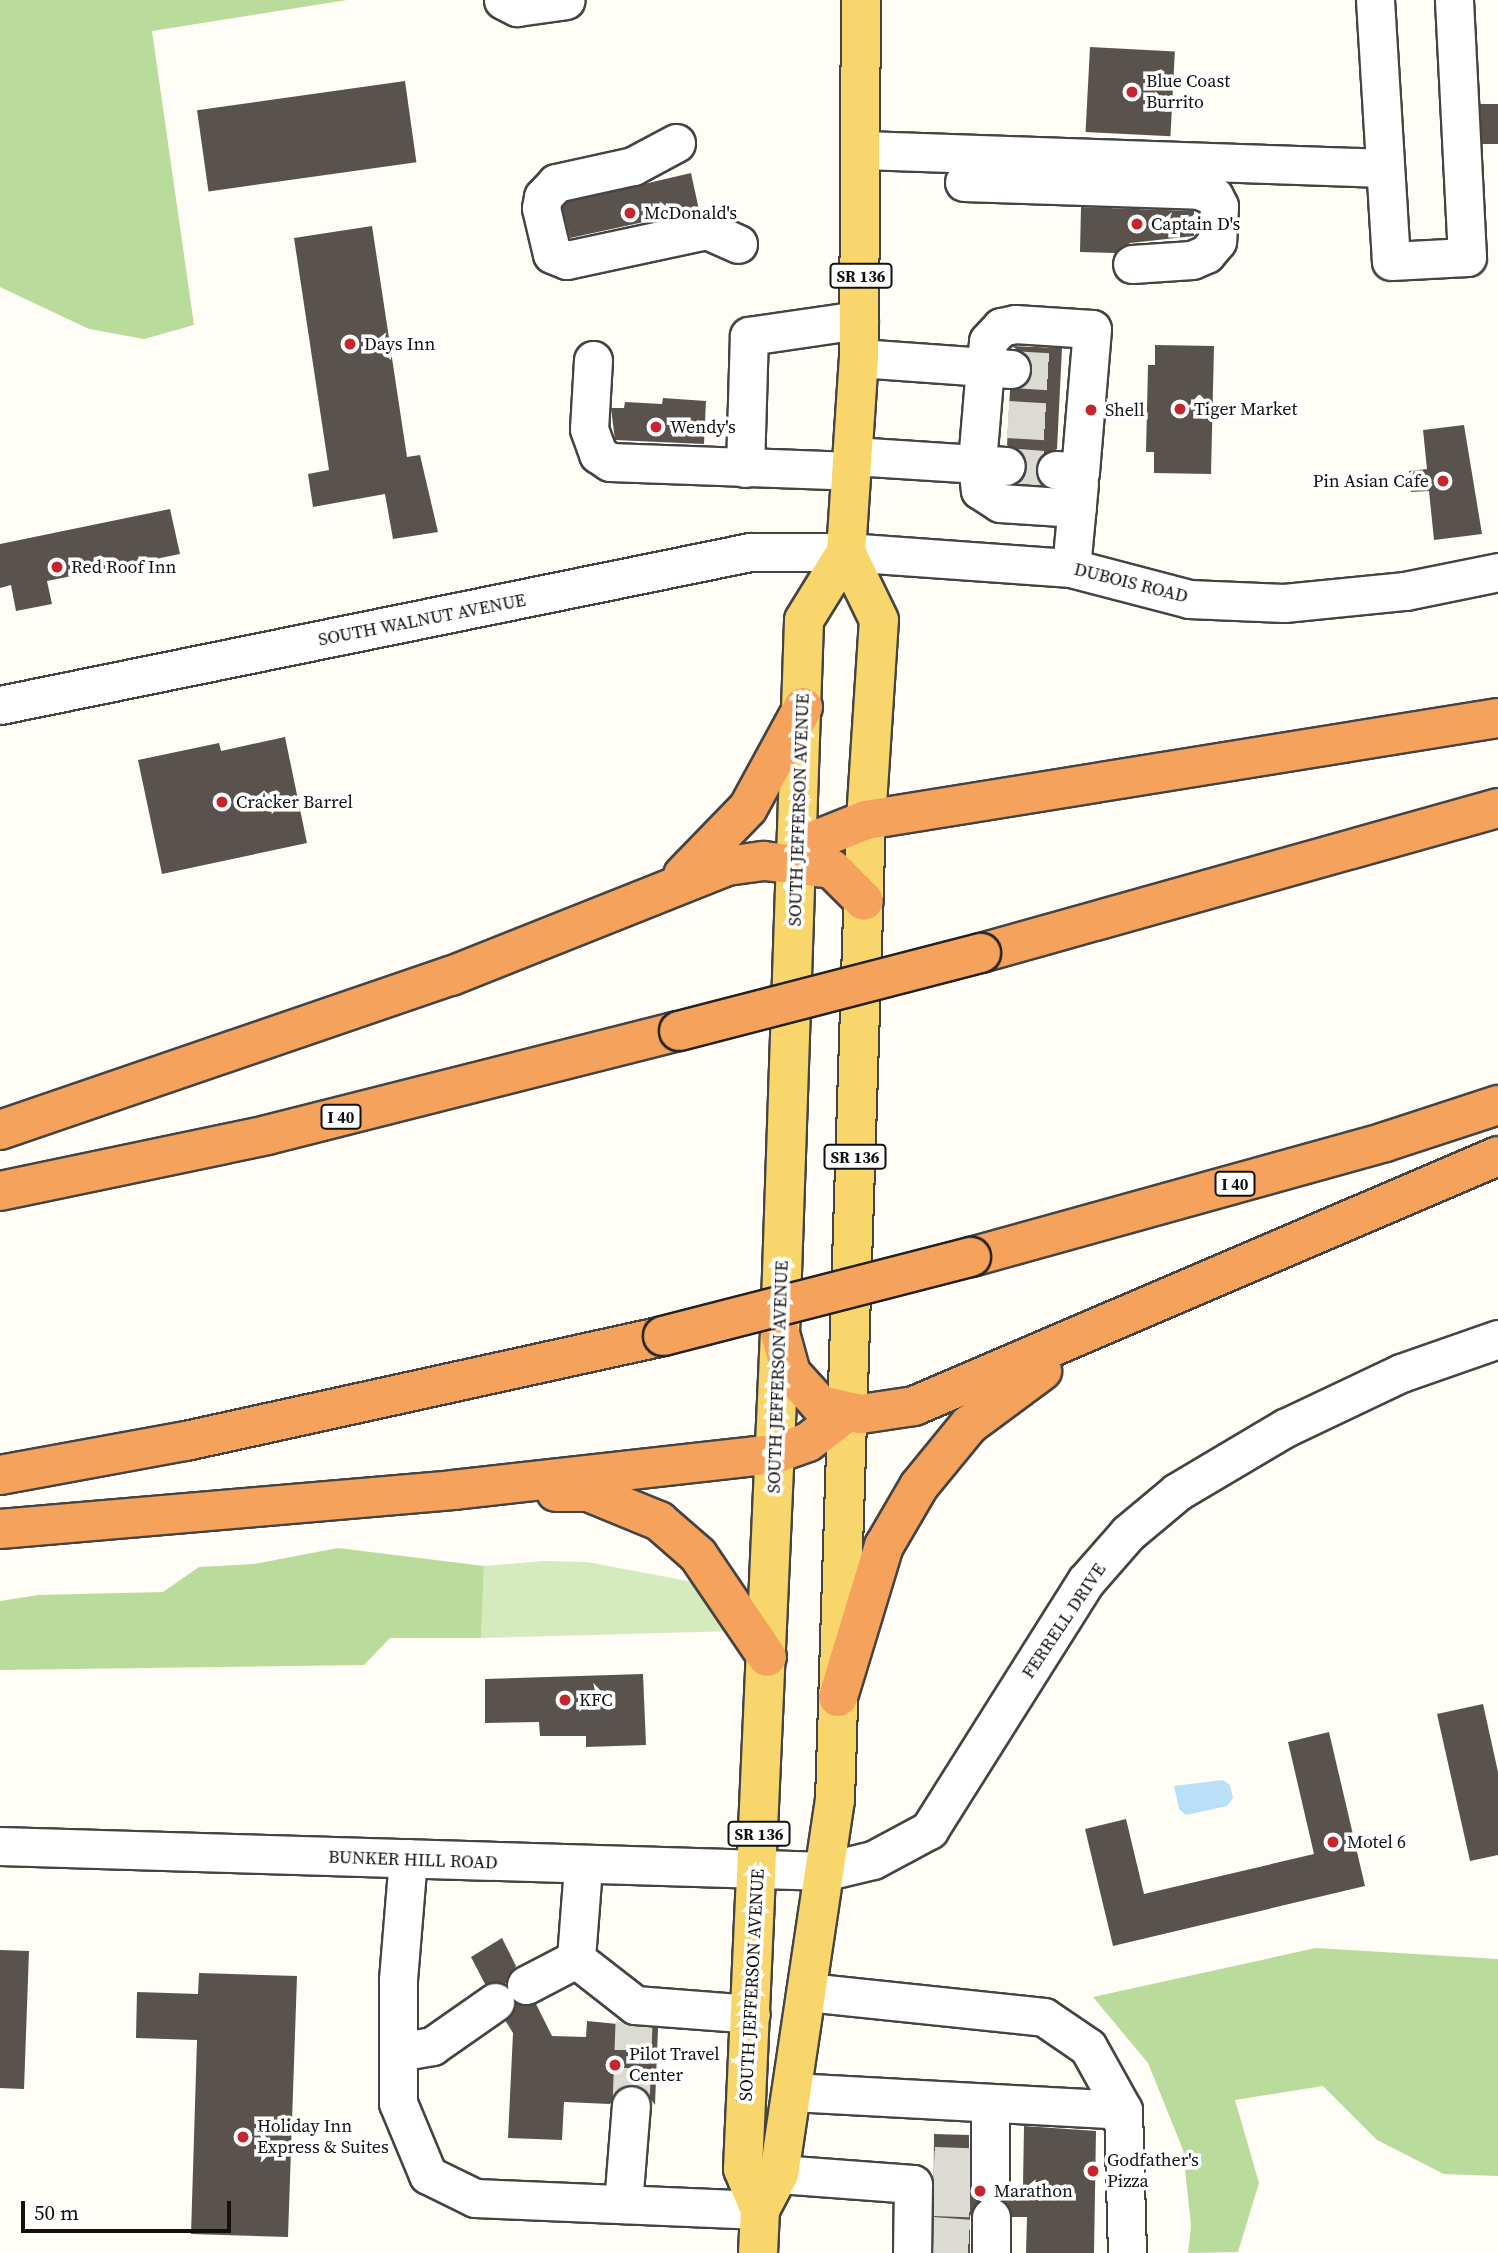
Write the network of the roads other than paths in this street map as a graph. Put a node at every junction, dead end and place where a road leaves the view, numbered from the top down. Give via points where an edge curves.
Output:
1 (566, 0) edge
2 (860, 0) edge
3 (1375, 0) edge
4 (1454, 0) edge
5 (510, 3) edge
6 (676, 143) dead end
7 (863, 150) junction
8 (1385, 168) junction
9 (964, 182) dead end
10 (738, 244) dead end
11 (1482, 256) edge
12 (1132, 264) dead end
13 (859, 320) junction
14 (859, 358) junction
15 (593, 360) dead end
16 (998, 368) junction
17 (852, 464) junction
18 (992, 464) junction
19 (745, 468) junction
20 (1077, 508) junction
21 (846, 552) junction
22 (1070, 568) junction
23 (1498, 572) edge
24 (0, 705) edge
25 (803, 707) junction
26 (1498, 718) edge
27 (1498, 808) edge
28 (866, 820) junction
29 (798, 864) junction
30 (662, 895) junction
31 (864, 901) junction
32 (1498, 1105) edge
33 (0, 1130) edge
34 (1498, 1156) edge
35 (0, 1191) edge
36 (1143, 1312) junction
37 (780, 1333) junction
38 (1498, 1339) edge
39 (846, 1413) junction
40 (775, 1454) junction
41 (0, 1475) edge
42 (453, 1490) junction
43 (0, 1530) edge
44 (767, 1657) junction
45 (838, 1697) junction
46 (0, 1846) edge
47 (408, 1858) junction
48 (583, 1867) junction
49 (758, 1870) junction
50 (827, 1871) junction
51 (576, 1959) junction
52 (807, 1992) junction
53 (751, 2014) junction
54 (398, 2052) junction
55 (792, 2092) junction
56 (631, 2105) tunnel mouth
57 (990, 2106) junction
58 (1123, 2110) junction
59 (779, 2174) junction
60 (623, 2204) junction
61 (985, 2209) edge
62 (760, 2210) junction
63 (919, 2241) edge
64 (758, 2253) edge
65 (1127, 2253) edge

1 - 5 street
2 - 7 main road, SOUTH JEFFERSON AVENUE / SR 136
3 - 8 street
4 - 11 street
6 - 10 street via 633,166 556,183 543,197 541,208 552,254 567,260 707,230
7 - 8 street
7 - 13 main road, SOUTH JEFFERSON AVENUE / SR 136
8 - 11 street via 1391,261
9 - 12 street via 1199,190 1214,197 1219,206 1217,241 1206,254 1192,260
13 - 14 main road, SOUTH JEFFERSON AVENUE / SR 136
13 - 19 street via 749,337
14 - 16 street
14 - 17 main road, SOUTH JEFFERSON AVENUE / SR 136
15 - 19 street via 589,429 598,454 610,462
16 - 18 street
16 - 20 street via 988,341 1000,327 1092,329 1075,373 1068,471
17 - 18 street
17 - 19 street
17 - 21 main road, SOUTH JEFFERSON AVENUE / SR 136
18 - 20 street via 980,491 988,499
20 - 22 street
21 - 22 street, DUBOIS ROAD
21 - 24 street, SOUTH WALNUT AVENUE via 750,552
21 - 25 main road, SOUTH JEFFERSON AVENUE / SR 136 via 804,620
21 - 28 main road, SOUTH JEFFERSON AVENUE / SR 136 via 879,620
22 - 23 street, DUBOIS ROAD via 1189,599 1284,603 1405,591
25 - 29 main road, SOUTH JEFFERSON AVENUE / SR 136
25 - 30 highway via 748,808
26 - 28 highway
27 - 35 highway, I 40, bridge via 981,953 679,1031 267,1135
28 - 29 highway via 821,838
28 - 31 main road, SOUTH JEFFERSON AVENUE / SR 136
29 - 30 highway via 743,862
29 - 31 highway via 832,869
29 - 37 main road, SOUTH JEFFERSON AVENUE / SR 136
30 - 33 highway via 450,976
31 - 39 main road, SOUTH JEFFERSON AVENUE / SR 136
32 - 41 highway, I 40, bridge via 1385,1142 971,1257 663,1336 186,1441
34 - 36 highway
36 - 39 highway via 943,1397 891,1411
36 - 45 highway via 1034,1376 969,1425 919,1486 884,1546
37 - 39 highway via 791,1373 810,1400
37 - 40 main road, SOUTH JEFFERSON AVENUE / SR 136
38 - 50 street, FERRELL DRIVE via 1401,1373 1285,1428 1177,1492 1128,1533 1086,1581 929,1830 873,1860
39 - 40 highway via 808,1442
39 - 45 main road, SOUTH JEFFERSON AVENUE / SR 136
40 - 42 highway
40 - 44 main road, SOUTH JEFFERSON AVENUE / SR 136
42 - 43 highway
42 - 44 highway via 588,1492 659,1521 698,1555
44 - 49 main road, SOUTH JEFFERSON AVENUE / SR 136
45 - 50 main road, SOUTH JEFFERSON AVENUE / SR 136
46 - 47 street, BUNKER HILL ROAD
47 - 48 street, BUNKER HILL ROAD
47 - 54 street via 398,1980
48 - 49 street, BUNKER HILL ROAD
48 - 51 street
49 - 50 street, BUNKER HILL ROAD
49 - 53 main road, SOUTH JEFFERSON AVENUE / SR 136
50 - 52 main road, SOUTH JEFFERSON AVENUE / SR 136
51 - 53 street via 635,2014
51 - 54 street via 511,1994 432,2046
52 - 55 main road, SOUTH JEFFERSON AVENUE / SR 136
52 - 58 street via 1044,2017 1088,2047
53 - 62 main road, SOUTH JEFFERSON AVENUE / SR 136 via 743,2169
54 - 60 street via 398,2104 428,2175 475,2197
55 - 57 street
55 - 59 main road, SOUTH JEFFERSON AVENUE / SR 136
56 - 60 street
57 - 58 street
57 - 61 street
58 - 65 street
59 - 62 main road, SOUTH JEFFERSON AVENUE / SR 136
59 - 63 street via 923,2186
60 - 62 street
62 - 64 main road, SOUTH JEFFERSON AVENUE / SR 136

